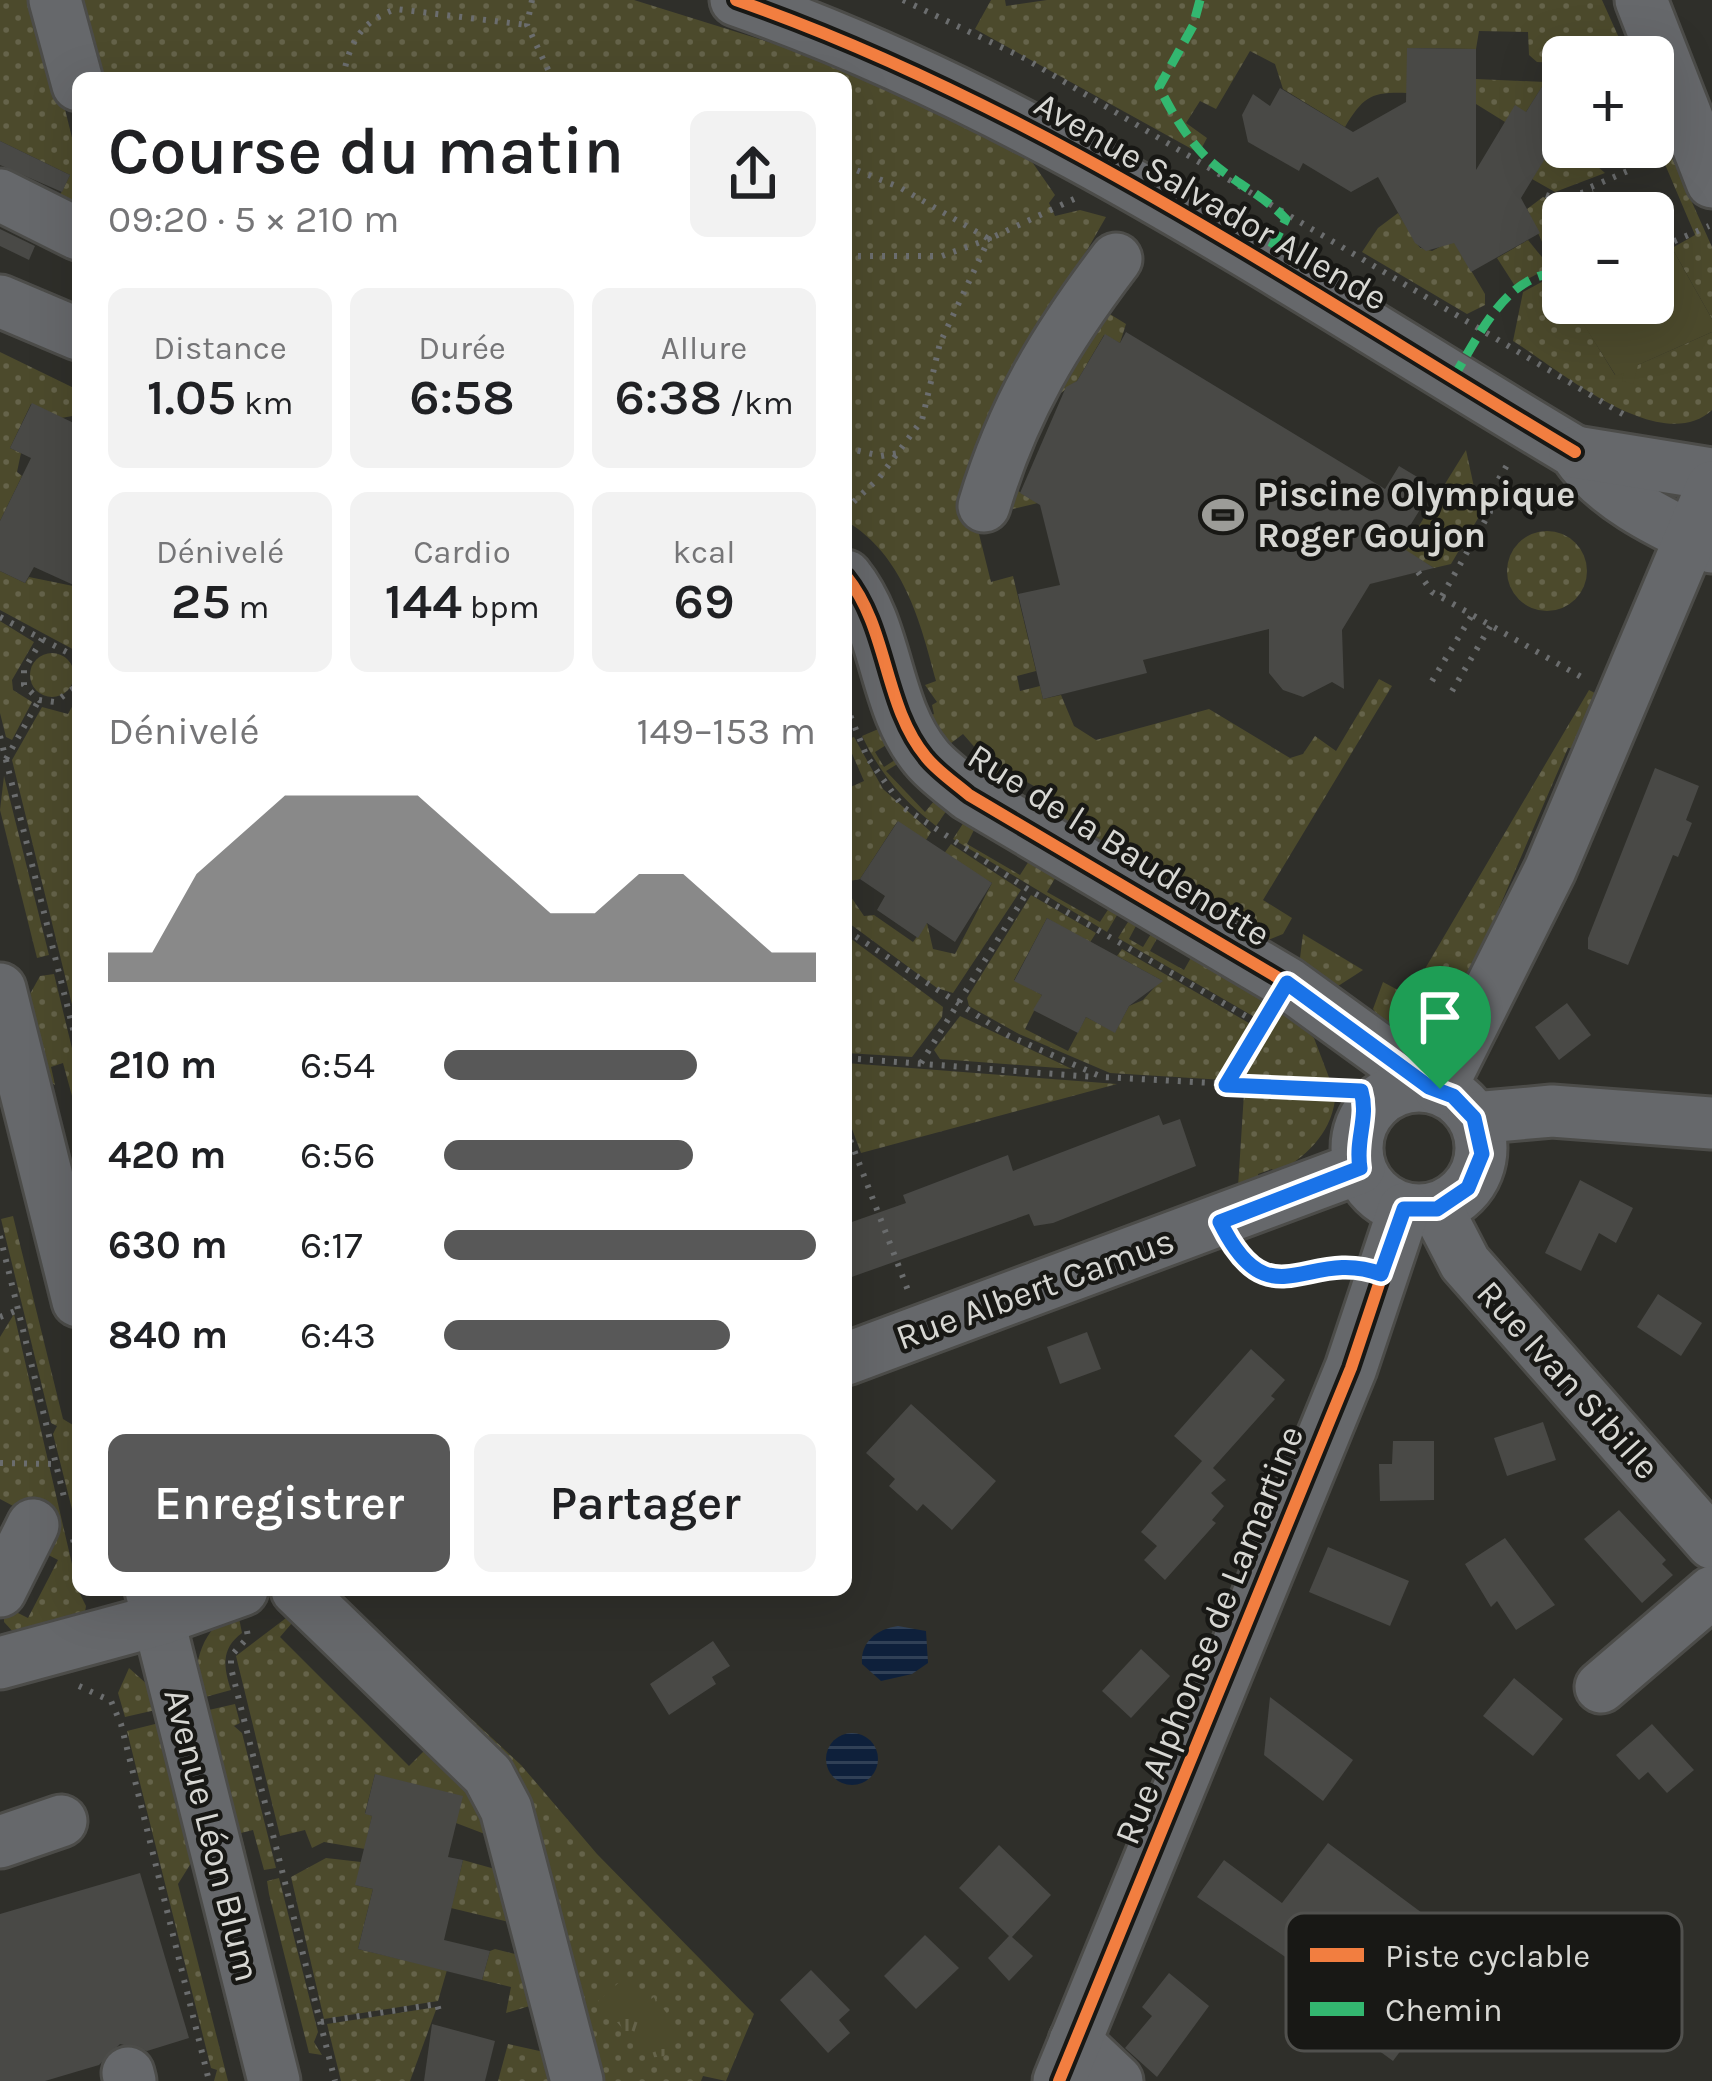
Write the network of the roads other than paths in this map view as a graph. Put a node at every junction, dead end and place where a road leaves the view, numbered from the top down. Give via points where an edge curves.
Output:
1 (56, 0) edge
2 (736, 0) edge
3 (1641, 0) edge
4 (75, 72) edge
5 (1712, 182) edge
6 (0, 195) edge
7 (72, 231) edge
8 (1116, 259) dead end
9 (0, 301) edge
10 (72, 331) edge
11 (1575, 452) junction
12 (1712, 474) edge
13 (1712, 487) edge
14 (984, 506) dead end
15 (1701, 542) edge
16 (852, 586) edge
17 (0, 989) edge
18 (1338, 1019) junction
19 (1448, 1098) junction
20 (1364, 1102) junction
21 (1712, 1123) edge
22 (1360, 1168) junction
23 (1420, 1209) junction
24 (72, 1277) edge
25 (852, 1357) edge
26 (56, 1516) road end
27 (1712, 1543) edge
28 (0, 1592) edge
29 (1712, 1592) edge
30 (209, 1596) edge
31 (302, 1596) edge
32 (154, 1605) edge
33 (22, 1657) edge
34 (1601, 1687) dead end
35 (61, 1821) dead end
36 (0, 1842) edge
37 (1067, 2061) edge
38 (274, 2081) edge
39 (578, 2081) edge
40 (1117, 2081) edge

1 - 4 street
2 - 11 street, Avenue Salvador Allende via 931,78 1120,179
3 - 5 street
6 - 7 street
8 - 14 street via 1054,341 1003,445
9 - 10 street
11 - 12 street
11 - 15 street, Avenue Salvador Allende via 1652,518
13 - 15 street
15 - 19 street via 1622,701
16 - 18 street, Rue de la Baudenotte via 877,626 902,712 925,756 968,795
17 - 24 street
18 - 19 street, Rue de la Baudenotte
18 - 20 street
19 - 20 street via 1394,1091
19 - 21 street
19 - 23 street via 1481,1135 1477,1172 1468,1188
20 - 22 street
22 - 23 street via 1376,1194
22 - 25 street, Rue Albert Camus
23 - 27 street, Rue Ivan Sibille
23 - 37 street, Rue Alphonse de Lamartine via 1381,1274 1351,1368
26 - 28 street
29 - 34 street
30 - 32 street
31 - 39 street via 488,1775 506,1809
32 - 33 street
32 - 38 street, Avenue Léon Blum
35 - 36 street
37 - 40 street

